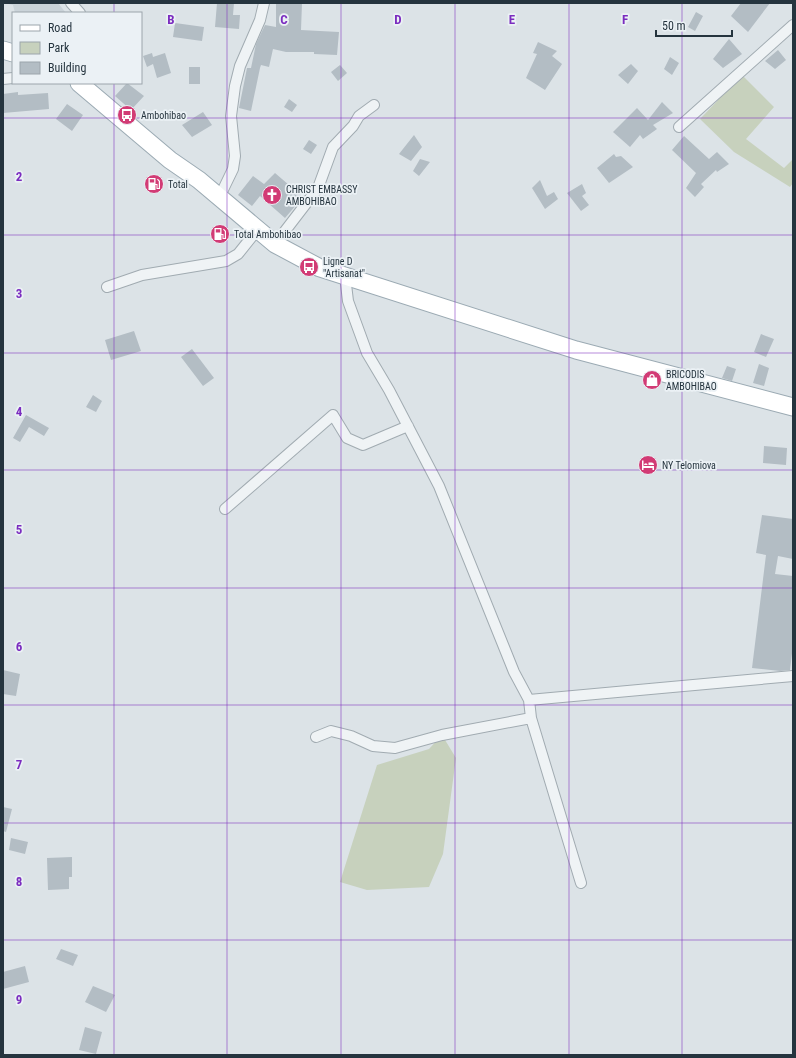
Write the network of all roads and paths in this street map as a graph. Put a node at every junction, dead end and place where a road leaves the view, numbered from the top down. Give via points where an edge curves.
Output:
1 (71, 3) edge
2 (264, 3) edge
3 (79, 12) edge
4 (793, 25) edge
5 (87, 86) edge
6 (374, 106) dead end
7 (679, 127) dead end
8 (218, 198) junction
9 (258, 229) junction
10 (275, 244) junction
11 (345, 276) junction
12 (107, 287) dead end
13 (793, 407) edge
14 (408, 426) junction
15 (225, 509) dead end
16 (793, 676) edge
17 (528, 700) junction
18 (531, 718) junction
19 (316, 737) dead end
20 (581, 883) dead end

1 - 3 street
2 - 8 street via 235,86 231,116 235,156 233,169
4 - 7 street
5 - 8 main road via 170,160
6 - 10 street via 359,116 334,147 318,188
8 - 9 main road
9 - 10 main road
9 - 12 street via 238,254 226,261 142,275
10 - 11 main road via 308,262
11 - 13 main road via 576,350
11 - 14 street via 348,302 367,353
14 - 15 street via 364,445 347,438 333,415
14 - 17 street via 439,486 514,672
16 - 17 street
17 - 18 street
18 - 19 street via 442,735 395,748 372,746 351,736 331,731
18 - 20 street

